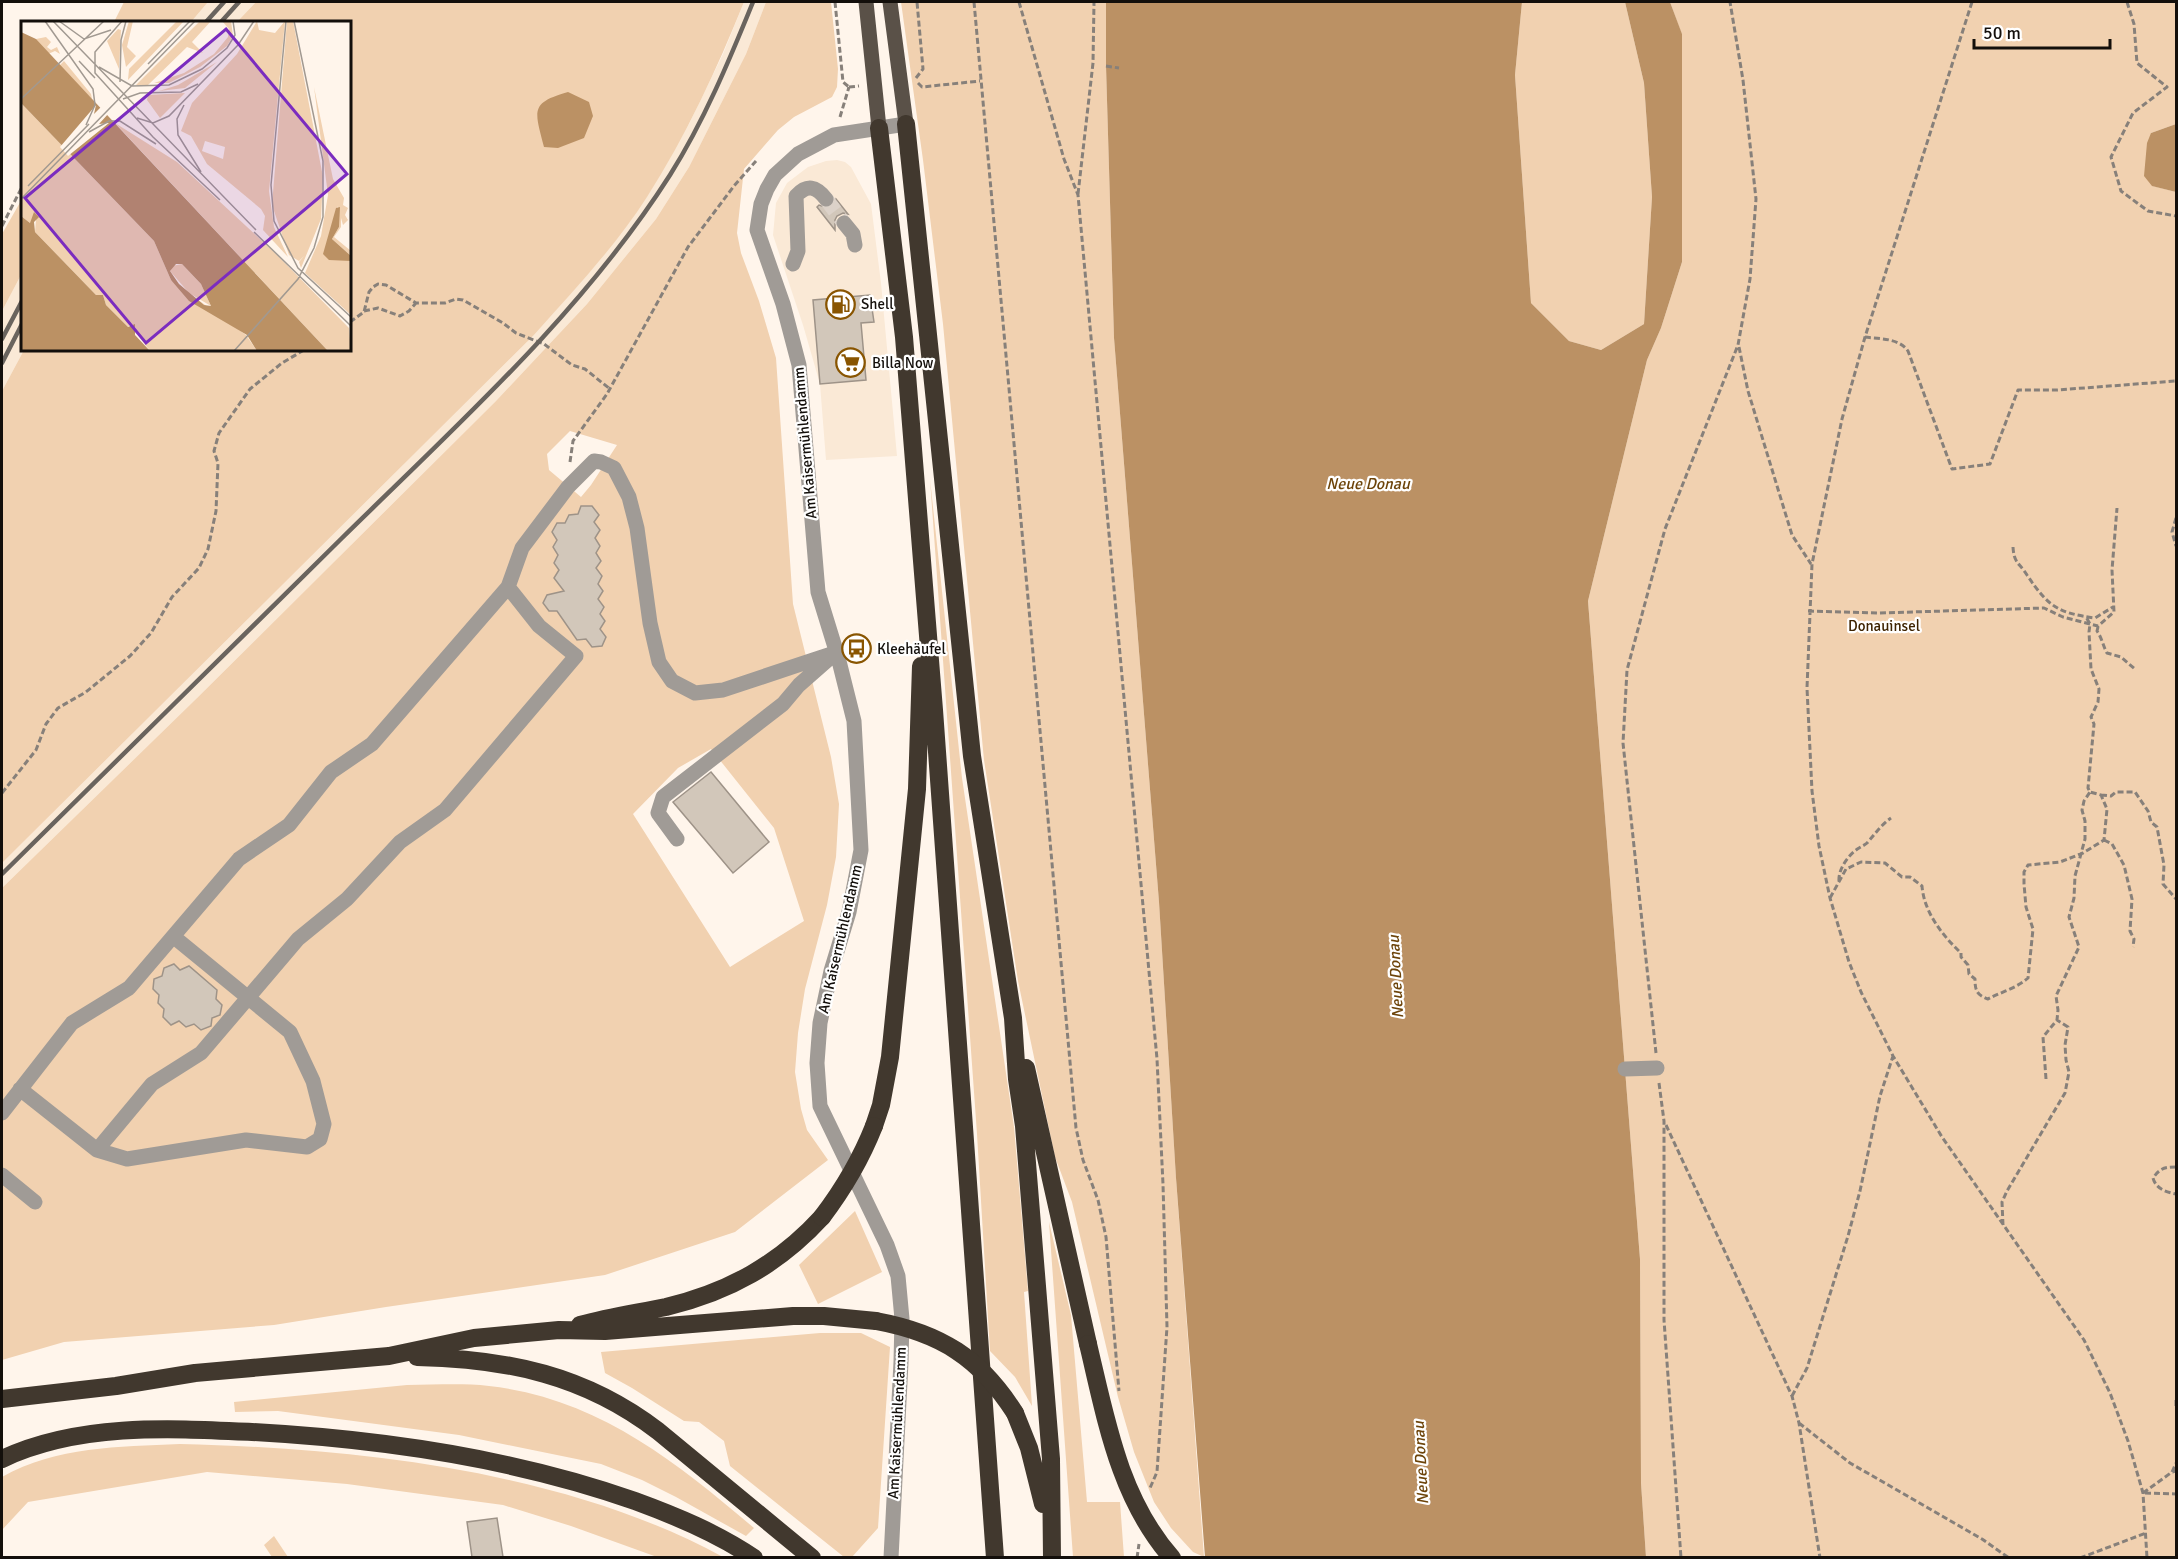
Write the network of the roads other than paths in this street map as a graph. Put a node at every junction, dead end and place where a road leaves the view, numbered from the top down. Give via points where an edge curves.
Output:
1 (866, 2) edge
2 (890, 2) edge
3 (906, 124) junction
4 (879, 128) junction
5 (826, 199) tunnel mouth
6 (844, 223) tunnel mouth
7 (855, 245) dead end
8 (793, 264) dead end
9 (508, 587) junction
10 (925, 604) junction
11 (837, 652) junction
12 (677, 839) dead end
13 (174, 937) junction
14 (248, 997) junction
15 (1013, 1018) junction
16 (1657, 1068) road end
17 (1625, 1070) dead end
18 (20, 1089) junction
19 (2, 1113) edge
20 (96, 1150) junction
21 (2, 1174) edge
22 (35, 1202) dead end
23 (559, 1330) junction
24 (388, 1356) junction
25 (2, 1399) edge
26 (2, 1459) edge
27 (1050, 1538) junction
28 (807, 1554) edge
29 (754, 1557) edge
30 (891, 1557) edge
31 (994, 1557) edge
32 (1052, 1557) edge
33 (1172, 1557) edge

1 - 4 main road
2 - 3 main road
3 - 4 street, Am Kaisermühlendamm
3 - 15 highway via 972,756
4 - 10 highway via 904,337
4 - 11 street, Am Kaisermühlendamm via 834,135 798,154 775,175 761,204 757,230 799,365 818,592
5 - 8 street via 812,188 803,189 796,196 798,251
6 - 7 street via 853,234
9 - 11 street via 522,548 568,488 594,461 602,462 614,468 628,497 637,528 659,662 672,681 695,693 723,690
9 - 13 street via 372,744 331,772 289,825 239,859
9 - 14 street via 539,626 576,656 445,810 400,842 347,898 298,939
10 - 23 highway, bridge via 915,800 890,1057 881,1105 851,1174 822,1217 785,1253 731,1285 667,1306
10 - 31 highway
11 - 12 street via 783,704 663,797 658,813
11 - 30 street, Am Kaisermühlendamm via 854,721 861,850 820,1023 816,1063 820,1106 898,1276 901,1362
13 - 14 street
13 - 18 street via 129,988 72,1023
14 - 20 street via 201,1053 152,1084
14 - 20 street via 290,1032 313,1081 324,1124 320,1139 307,1147 246,1140 127,1159
15 - 27 highway via 1051,1459
15 - 33 highway, bridge via 1109,1430 1126,1484 1148,1527
16 - 17 street
18 - 19 street
18 - 20 street
21 - 22 street
23 - 24 highway via 474,1338
23 - 27 highway, bridge via 605,1331 824,1316 876,1321 926,1334 962,1353 991,1380 1015,1413 1035,1466
24 - 25 highway via 195,1373
24 - 28 highway via 464,1359 512,1366 557,1377 600,1394 658,1431
26 - 29 highway via 56,1439 148,1430 267,1433 364,1442 531,1471 608,1492 707,1530
27 - 32 highway

